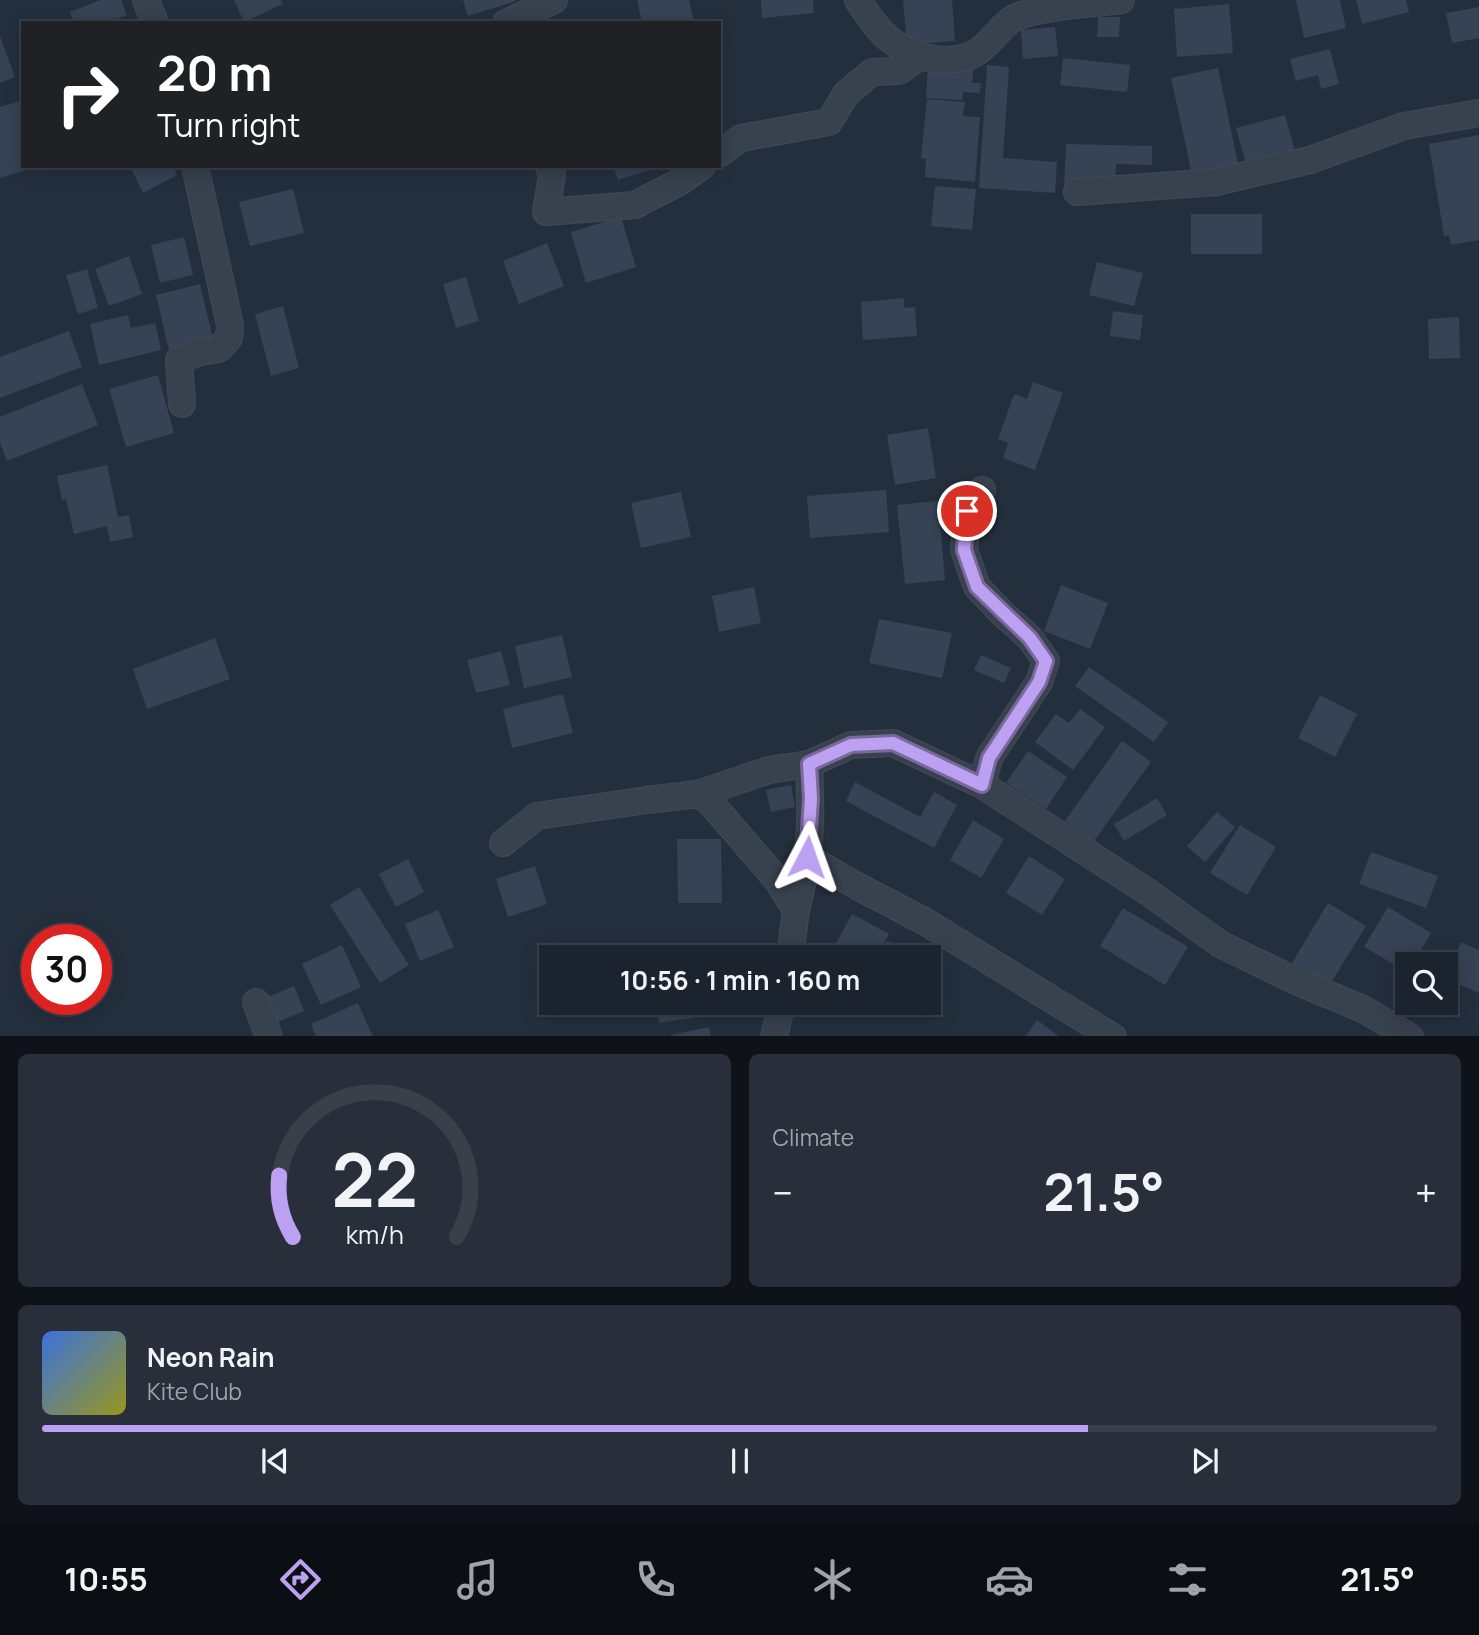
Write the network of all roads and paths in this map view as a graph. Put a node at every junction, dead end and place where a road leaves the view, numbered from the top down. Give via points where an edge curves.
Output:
1 (146, 0) edge
2 (554, 0) edge
3 (858, 0) edge
4 (1121, 0) edge
5 (154, 21) edge
6 (510, 21) edge
7 (919, 57) junction
8 (1479, 113) edge
9 (721, 152) edge
10 (195, 168) edge
11 (550, 168) edge
12 (699, 168) edge
13 (1077, 192) dead end
14 (182, 404) dead end
15 (982, 490) dead end
16 (809, 764) junction
17 (982, 785) junction
18 (698, 794) junction
19 (503, 843) dead end
20 (807, 857) junction
21 (796, 910) junction
22 (792, 945) edge
23 (256, 1002) dead end
24 (779, 1015) edge
25 (269, 1036) edge
26 (774, 1036) edge
27 (1111, 1036) edge
28 (1408, 1036) edge

1 - 5 street
2 - 6 street
3 - 7 street via 888,38
4 - 7 street via 1012,19 974,54 950,61
7 - 9 street via 899,71 872,72 846,94 829,122 741,138
8 - 13 street via 1404,126 1310,160 1216,182
10 - 14 street via 230,325 229,338 219,349 179,360
11 - 12 street via 546,212 635,205
15 - 17 street via 967,511 964,550 977,587 1030,638 1046,661 1039,682 989,758
16 - 17 street via 851,745 893,743
16 - 18 street via 769,770
16 - 20 street
17 - 28 street via 1220,944 1363,1009
18 - 19 street via 537,816
18 - 21 street via 778,881
20 - 21 street
20 - 27 street via 924,921
21 - 22 street
23 - 25 street
24 - 26 street

